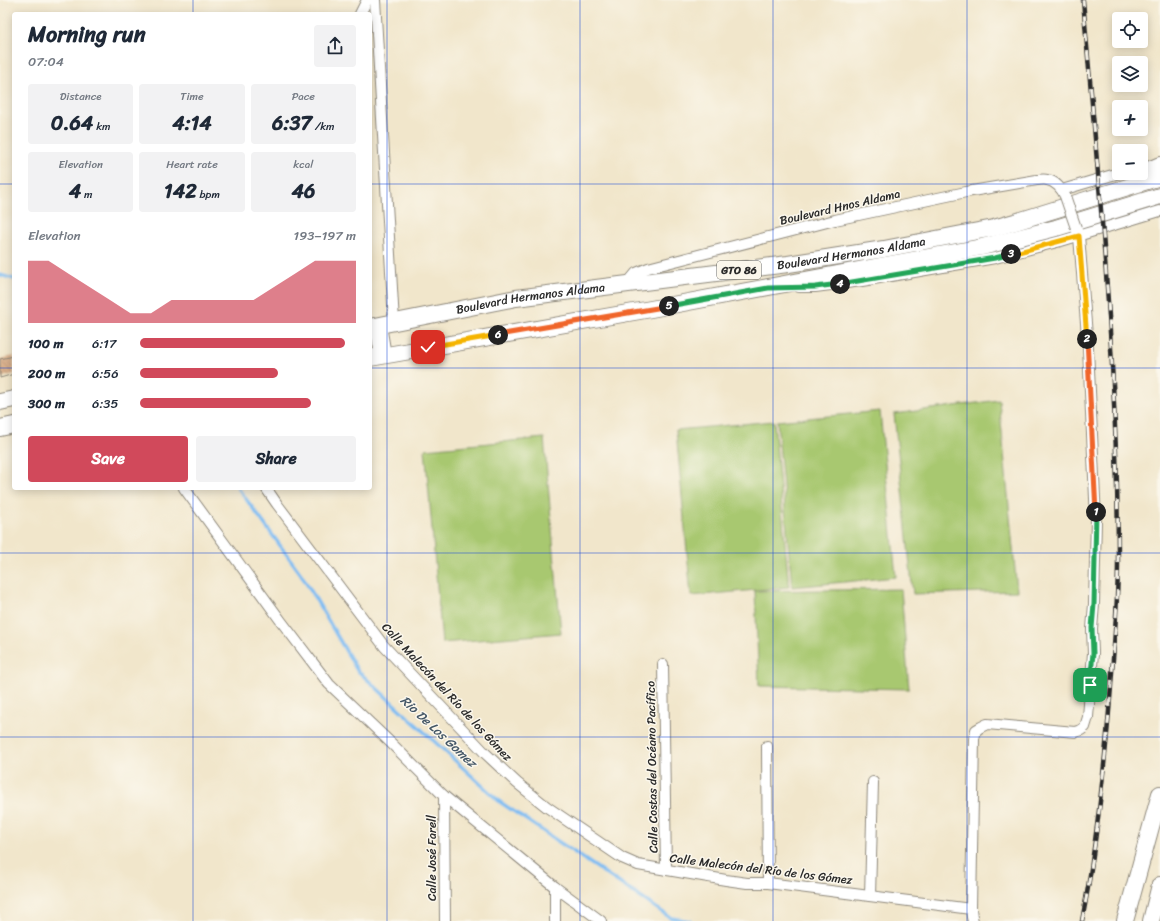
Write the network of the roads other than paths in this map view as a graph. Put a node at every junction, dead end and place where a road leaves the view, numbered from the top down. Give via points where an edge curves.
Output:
1 (367, 0) edge
2 (375, 0) edge
3 (361, 12) edge
4 (1160, 161) edge
5 (1148, 164) edge
6 (1160, 165) edge
7 (1148, 170) edge
8 (1112, 176) edge
9 (1160, 177) edge
10 (1125, 180) edge
11 (1064, 193) junction
12 (1104, 194) junction
13 (1160, 196) edge
14 (1160, 212) edge
15 (1078, 232) junction
16 (628, 284) junction
17 (768, 288) junction
18 (394, 322) junction
19 (374, 326) edge
20 (377, 356) edge
21 (12, 399) edge
22 (0, 402) edge
23 (12, 425) edge
24 (0, 428) edge
25 (185, 490) edge
26 (267, 490) edge
27 (663, 664) dead end
28 (767, 746) dead end
29 (874, 782) dead end
30 (1160, 794) edge
31 (444, 796) junction
32 (666, 870) junction
33 (768, 883) junction
34 (1160, 885) edge
35 (555, 887) junction
36 (870, 896) junction
37 (971, 909) junction
38 (445, 921) edge
39 (555, 921) edge
40 (601, 921) edge
41 (973, 921) edge
42 (1125, 921) edge
43 (1151, 921) edge

1 - 3 street
2 - 18 street
4 - 5 street
6 - 7 main road
8 - 11 street
9 - 12 main road, Boulevard Hermanos Aldama / GTO 86
10 - 12 main road via 1112,186
11 - 15 street, bridge
11 - 16 street, Boulevard Hnos Aldama via 1053,182 1047,180 966,192 842,219 648,268 636,273
12 - 16 main road, Boulevard Hermanos Aldama / GTO 86 via 994,228 884,249
13 - 17 main road, Boulevard Hermanos Aldama / GTO 86 via 1056,228 982,247
14 - 15 street
15 - 17 street via 995,258 870,280 815,287
15 - 37 street via 1088,348 1096,520 1093,653 1088,717 1084,727 1076,732 987,724 976,730
16 - 18 main road, Boulevard Hermanos Aldama / GTO 86 via 516,298
17 - 20 main road, Boulevard Hermanos Aldama / GTO 86
18 - 19 main road, Boulevard Hermanos Aldama / GTO 86
19 - 20 main road
21 - 22 main road
23 - 24 main road
25 - 31 street via 329,684
26 - 32 street, Calle Malecón del Río de los Gómez via 384,646 484,753 547,807 617,854 638,865
27 - 32 street, Calle Costas del Océano Pacífico
28 - 33 street
29 - 36 street
30 - 42 main road
31 - 35 street
31 - 38 street, Calle José Farell
32 - 33 street, Calle Malecón del Río de los Gómez via 747,883
33 - 36 street, Calle Malecón del Río de los Gómez
34 - 43 main road
35 - 39 street
35 - 40 street
36 - 37 street, Calle Malecón del Río de los Gómez
37 - 41 street

